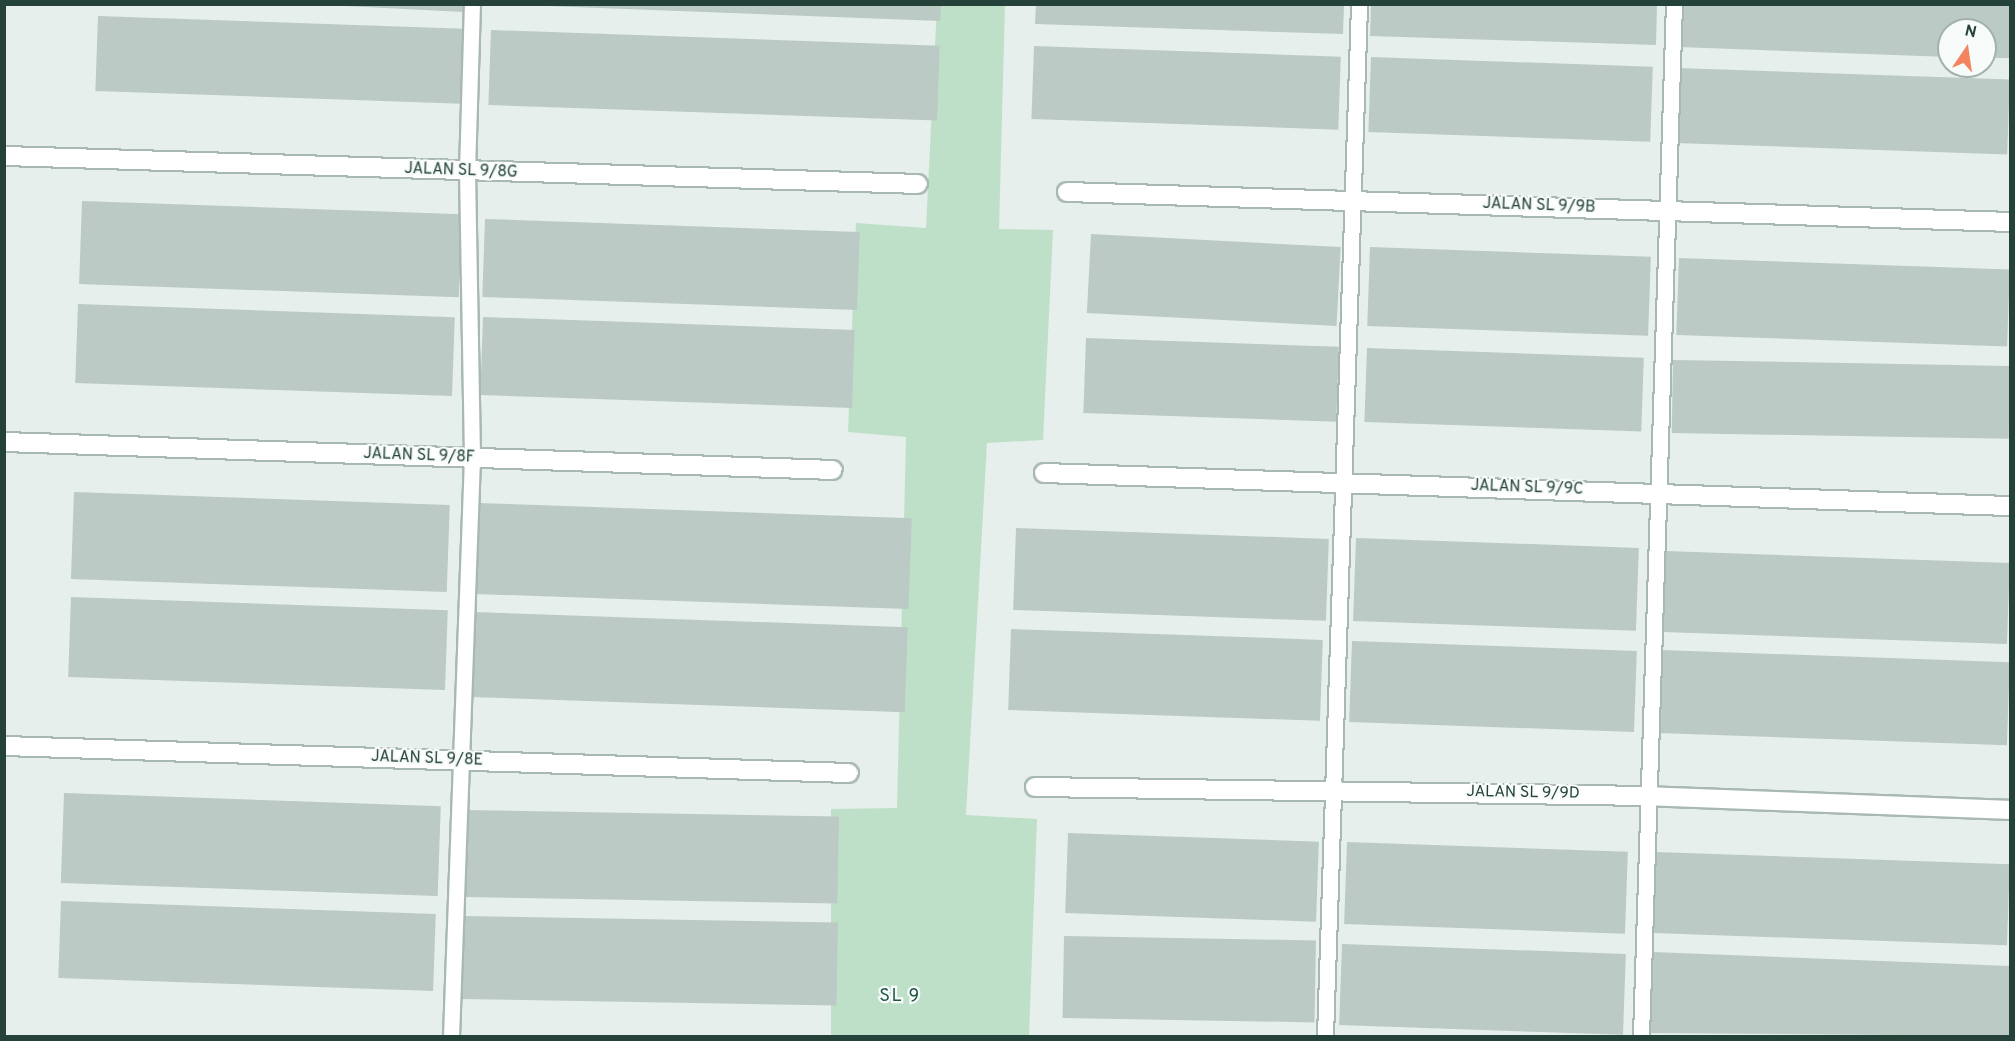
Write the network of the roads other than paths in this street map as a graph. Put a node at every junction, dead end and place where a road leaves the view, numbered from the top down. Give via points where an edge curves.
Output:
1 (472, 4) edge
2 (1359, 4) edge
3 (1674, 4) edge
4 (4, 156) edge
5 (467, 171) junction
6 (918, 184) dead end
7 (1067, 192) dead end
8 (1353, 201) junction
9 (1669, 210) junction
10 (2010, 222) edge
11 (4, 442) edge
12 (472, 458) junction
13 (833, 470) dead end
14 (1044, 473) dead end
15 (1344, 482) junction
16 (1657, 492) junction
17 (2010, 506) edge
18 (4, 746) edge
19 (460, 760) junction
20 (849, 773) dead end
21 (1035, 787) dead end
22 (1331, 789) junction
23 (1646, 796) junction
24 (2010, 810) edge
25 (451, 1036) edge
26 (1324, 1036) edge
27 (1641, 1036) edge

1 - 5 lane
2 - 8 lane
3 - 9 lane
4 - 5 street, JALAN SL 9/8G via 130,156
5 - 6 street, JALAN SL 9/8G
5 - 12 lane
7 - 8 street, JALAN SL 9/9B
8 - 9 street, JALAN SL 9/9B
8 - 15 lane
9 - 10 street, JALAN SL 9/9B
9 - 16 lane
11 - 12 street, JALAN SL 9/8F
12 - 13 street, JALAN SL 9/8F
12 - 19 lane
14 - 15 street, JALAN SL 9/9C
15 - 16 street, JALAN SL 9/9C
15 - 22 lane
16 - 17 street, JALAN SL 9/9C
16 - 23 lane
18 - 19 street, JALAN SL 9/8E
19 - 20 street, JALAN SL 9/8E
19 - 25 lane
21 - 22 street, JALAN SL 9/9D
22 - 23 street, JALAN SL 9/9D
22 - 26 lane
23 - 24 street, JALAN SL 9/9D
23 - 27 lane

